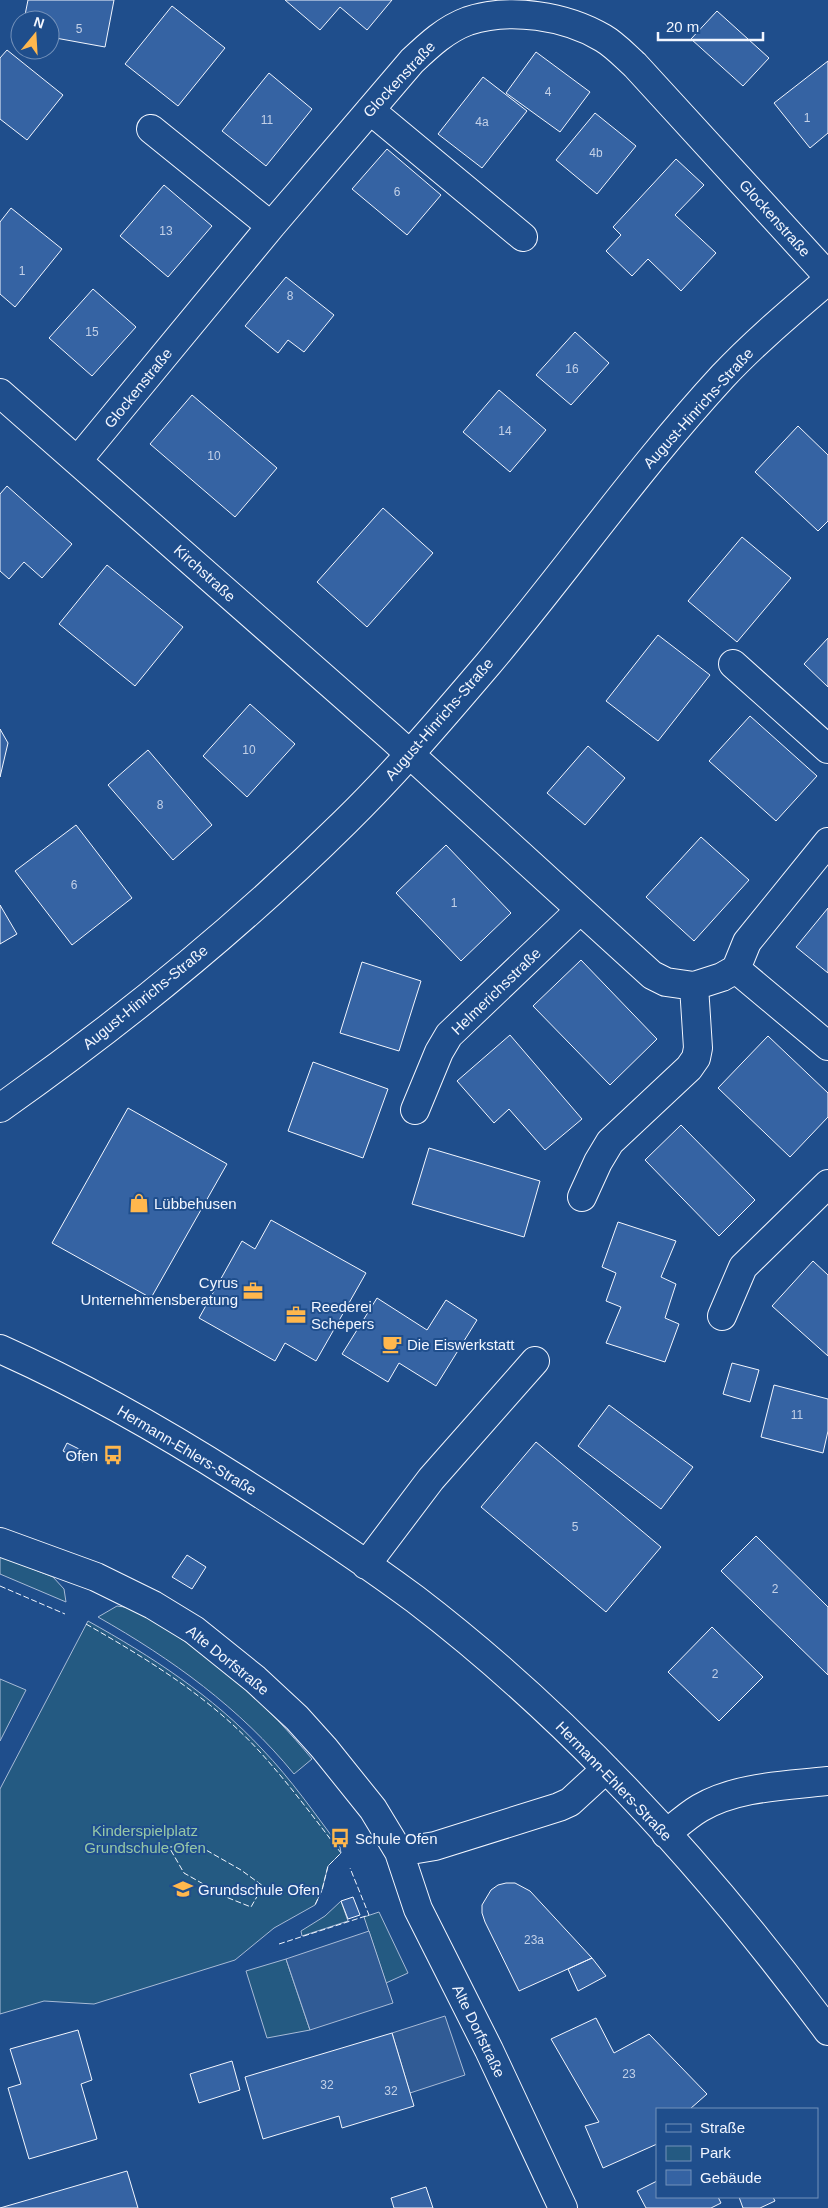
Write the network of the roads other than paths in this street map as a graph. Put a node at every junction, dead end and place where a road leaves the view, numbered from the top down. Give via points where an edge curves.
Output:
1 (370, 110) junction
2 (151, 129) dead end
3 (271, 226) junction
4 (522, 237) dead end
5 (828, 276) edge
6 (828, 280) edge
7 (0, 393) edge
8 (78, 460) junction
9 (733, 664) dead end
10 (828, 749) edge
11 (409, 754) junction
12 (828, 842) edge
13 (580, 910) junction
14 (736, 969) junction
15 (694, 986) junction
16 (828, 1046) edge
17 (0, 1108) edge
18 (415, 1110) dead end
19 (828, 1184) edge
20 (582, 1197) dead end
21 (722, 1316) dead end
22 (0, 1349) edge
23 (535, 1361) dead end
24 (0, 1542) edge
25 (366, 1564) junction
26 (606, 1769) junction
27 (828, 1781) edge
28 (666, 1834) junction
29 (399, 1852) junction
30 (828, 2031) edge
31 (563, 2208) edge

1 - 3 street, Glockenstraße
1 - 4 street
1 - 5 street, Glockenstraße via 412,61 449,30 468,21 492,16 521,16 549,18 578,26 603,38 636,65
2 - 3 street
3 - 8 street, Glockenstraße
6 - 11 street, August-Hinrichs-Straße via 768,331 718,381 625,491 489,663
7 - 8 street, Kirchstraße
8 - 11 street, Kirchstraße
9 - 10 street
11 - 13 street
11 - 17 street, August-Hinrichs-Straße via 346,822 248,912 112,1027
12 - 14 street via 752,935
13 - 15 street via 652,975 666,982
13 - 18 street, Helmerichsstraße via 449,1035
14 - 15 street
14 - 16 street
15 - 20 street via 696,1058 610,1142
19 - 21 street via 743,1267
22 - 25 street, Hermann-Ehlers-Straße via 134,1416
23 - 25 street via 431,1479
24 - 29 street, Alte Dorfstraße via 96,1577 153,1605 229,1656 297,1718 324,1748 373,1809
25 - 26 street, Hermann-Ehlers-Straße via 476,1650
26 - 28 street, Hermann-Ehlers-Straße
26 - 29 street via 570,1802 559,1807 435,1846
27 - 28 street via 765,1788 730,1796 702,1807
28 - 30 street, Hermann-Ehlers-Straße via 752,1933
29 - 31 street, Alte Dorfstraße via 418,1908

